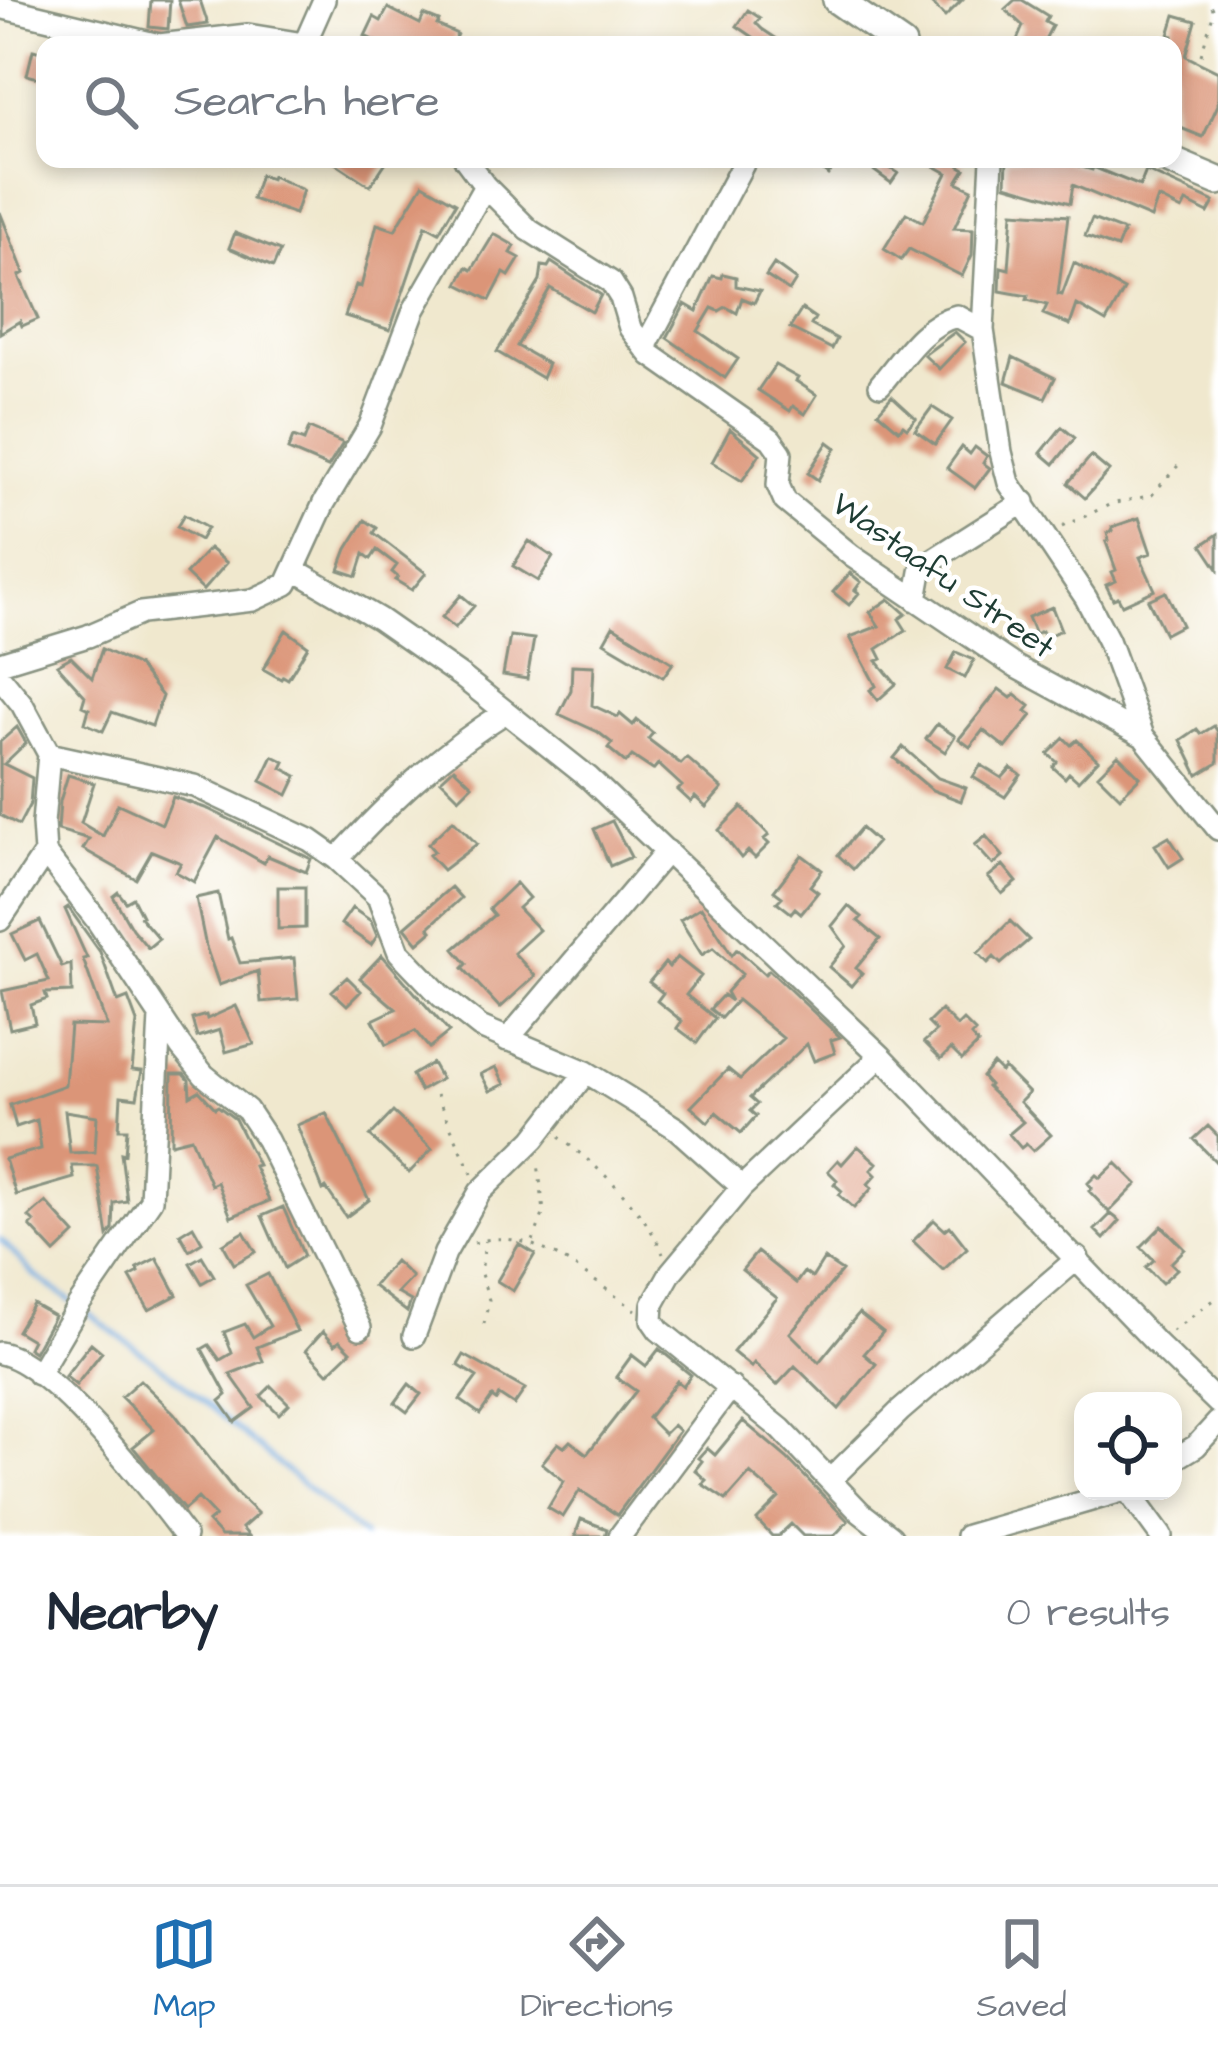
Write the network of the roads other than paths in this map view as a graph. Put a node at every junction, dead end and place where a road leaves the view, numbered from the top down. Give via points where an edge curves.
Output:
1 (324, 0) edge
2 (837, 0) edge
3 (0, 7) edge
4 (121, 36) edge
5 (311, 36) edge
6 (889, 36) edge
7 (1182, 166) edge
8 (472, 168) edge
9 (740, 168) edge
10 (992, 168) edge
11 (1218, 181) edge
12 (485, 186) junction
13 (983, 330) junction
14 (645, 347) junction
15 (880, 385) dead end
16 (1024, 502) junction
17 (295, 570) junction
18 (916, 600) junction
19 (0, 663) edge
20 (0, 676) edge
21 (506, 712) junction
22 (1143, 736) junction
23 (49, 754) junction
24 (1218, 829) edge
25 (667, 851) junction
26 (45, 853) junction
27 (338, 860) junction
28 (0, 920) edge
29 (160, 1016) junction
30 (507, 1040) junction
31 (881, 1056) junction
32 (586, 1072) junction
33 (742, 1187) junction
34 (1078, 1258) junction
35 (360, 1328) dead end
36 (414, 1336) dead end
37 (0, 1353) edge
38 (38, 1374) junction
39 (731, 1387) junction
40 (1218, 1402) edge
41 (1218, 1422) edge
42 (1182, 1455) edge
43 (831, 1479) junction
44 (1094, 1500) edge
45 (1132, 1500) edge
46 (185, 1536) edge
47 (620, 1536) edge
48 (891, 1536) edge
49 (968, 1536) edge
50 (1161, 1536) edge

1 - 5 street
2 - 6 main road
3 - 4 street
7 - 11 main road
8 - 12 street, Wastaafu Street
9 - 14 street
10 - 13 street
12 - 14 street, Wastaafu Street via 530,230 611,282
12 - 17 street via 414,310 370,426
13 - 15 street via 957,316 941,321
13 - 16 street via 1001,452
14 - 18 street, Wastaafu Street via 771,440 781,453 785,501
16 - 18 street via 928,562
16 - 22 street via 1108,640
17 - 19 street via 286,584 253,600 141,613
17 - 21 street via 379,619
18 - 22 street, Wastaafu Street via 1016,667
20 - 23 street
21 - 25 street
21 - 27 street via 416,778
22 - 24 street, Wastaafu Street
23 - 26 street
23 - 27 street via 214,793
25 - 30 street
25 - 31 street
26 - 28 street
26 - 29 street
27 - 30 street via 378,897 399,952 441,996
29 - 35 street via 267,1140
29 - 38 street via 152,1200
30 - 32 street
31 - 33 street
31 - 34 street
32 - 33 street via 676,1129
32 - 36 street via 480,1192 445,1253
33 - 39 street via 652,1304 659,1330
34 - 40 street
34 - 43 street
37 - 38 street
38 - 46 street via 112,1446
39 - 43 street
39 - 47 street
41 - 42 street
43 - 48 street
44 - 49 street
45 - 50 street

